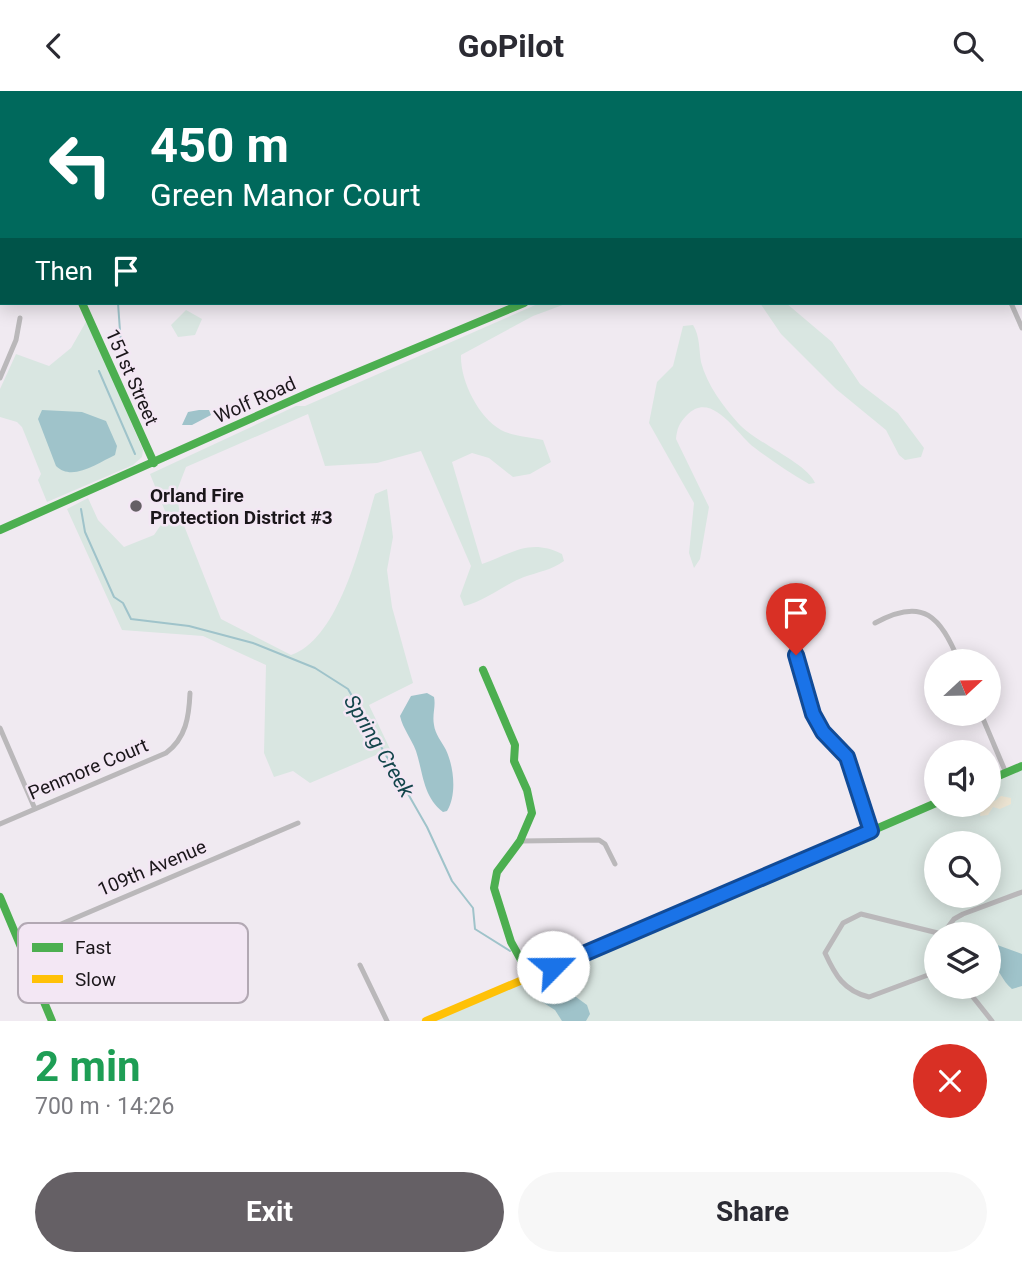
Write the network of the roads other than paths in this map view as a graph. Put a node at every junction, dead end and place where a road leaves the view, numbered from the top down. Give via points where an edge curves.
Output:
1 (83, 305) edge
2 (519, 305) edge
3 (1012, 305) edge
4 (20, 318) dead end
5 (1022, 328) edge
6 (0, 378) edge
7 (154, 463) junction
8 (0, 530) edge
9 (875, 623) dead end
10 (953, 649) edge
11 (796, 655) dead end
12 (483, 670) dead end
13 (190, 693) dead end
14 (986, 726) edge
15 (0, 728) edge
16 (1022, 766) edge
17 (1006, 773) junction
18 (1001, 775) edge
19 (924, 808) edge
20 (35, 809) junction
21 (298, 823) dead end
22 (0, 824) edge
23 (871, 831) junction
24 (520, 841) junction
25 (615, 864) dead end
26 (1022, 892) edge
27 (0, 897) edge
28 (952, 922) edge
29 (64, 923) edge
30 (924, 930) edge
31 (18, 940) edge
32 (360, 965) dead end
33 (530, 976) junction
34 (924, 976) edge
35 (975, 999) edge
36 (44, 1003) edge
37 (52, 1021) edge
38 (387, 1021) edge
39 (426, 1021) edge
40 (992, 1021) edge

1 - 7 street, 151st Street
2 - 7 street, Wolf Road
3 - 5 street
4 - 6 street
7 - 8 street, Wolf Road
9 - 10 street via 899,611 923,612 943,627
11 - 23 street via 813,714 847,757
12 - 24 street via 515,745 514,761 532,813
13 - 20 street, Penmore Court via 184,732 166,753
14 - 17 street
15 - 20 street
16 - 17 street
17 - 18 street
19 - 23 street
20 - 22 street, Penmore Court
21 - 29 street, 109th Avenue
23 - 33 street
24 - 25 street via 599,840
24 - 33 street via 497,872 494,888 511,942
26 - 28 street
27 - 31 street
30 - 34 street via 861,914 843,923 825,953 834,974 847,988 869,997
32 - 38 street
33 - 39 street
35 - 40 street
36 - 37 street

